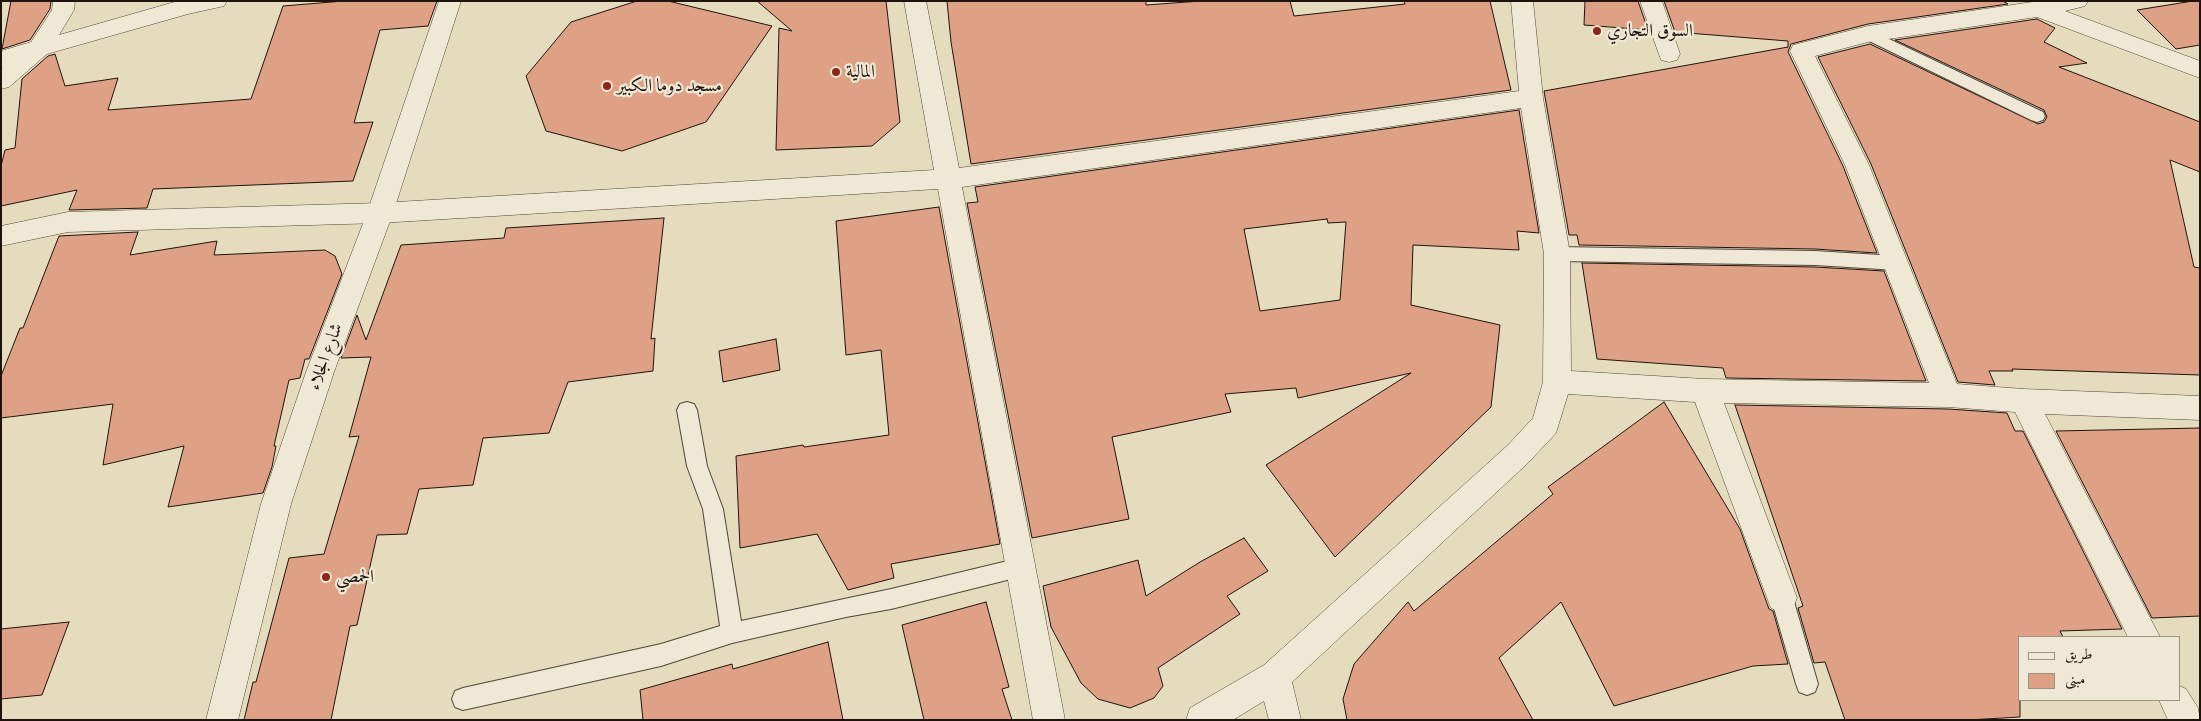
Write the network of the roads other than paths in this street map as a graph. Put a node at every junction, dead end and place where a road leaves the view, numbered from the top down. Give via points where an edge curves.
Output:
1 (64, 1) edge
2 (216, 1) edge
3 (450, 1) edge
4 (915, 1) edge
5 (1522, 1) edge
6 (1651, 1) edge
7 (2077, 1) edge
8 (2038, 9) junction
9 (1868, 34) junction
10 (38, 50) junction
11 (1669, 54) dead end
12 (1, 59) edge
13 (2200, 70) edge
14 (1, 81) edge
15 (1532, 98) junction
16 (2037, 116) dead end
17 (949, 179) junction
18 (380, 213) junction
19 (1, 236) edge
20 (1557, 254) junction
21 (1896, 262) junction
22 (1557, 382) junction
23 (1705, 391) junction
24 (1948, 395) junction
25 (2024, 401) junction
26 (2200, 408) edge
27 (688, 410) dead end
28 (1020, 568) junction
29 (1782, 598) joint
30 (732, 633) junction
31 (2143, 636) edge
32 (1275, 676) junction
33 (1807, 684) dead end
34 (463, 699) dead end
35 (2176, 701) edge
36 (222, 720) edge
37 (1049, 720) edge
38 (1202, 720) edge
39 (1285, 720) edge
40 (2186, 720) edge

1 - 10 street via 63,10
2 - 10 street via 188,6
3 - 18 street, شارع الجلاء
4 - 17 street
5 - 15 street
6 - 11 street
7 - 8 street
8 - 9 street
8 - 13 street
9 - 16 lane
9 - 21 street via 1801,51 1857,165
10 - 12 street
10 - 14 street
15 - 17 street
15 - 20 street
17 - 18 street
17 - 28 street
18 - 19 street via 68,222
18 - 36 street, شارع الجلاء via 320,372 276,504
20 - 21 lane
20 - 22 street
21 - 24 street
22 - 23 street
22 - 32 street via 1546,424 1518,454
23 - 24 street
23 - 29 street
24 - 25 street
25 - 26 street
25 - 31 street
27 - 30 lane via 697,466 713,509
28 - 30 lane
28 - 37 street
29 - 33 lane
30 - 34 lane via 661,655
32 - 38 street
32 - 39 street
35 - 40 street

